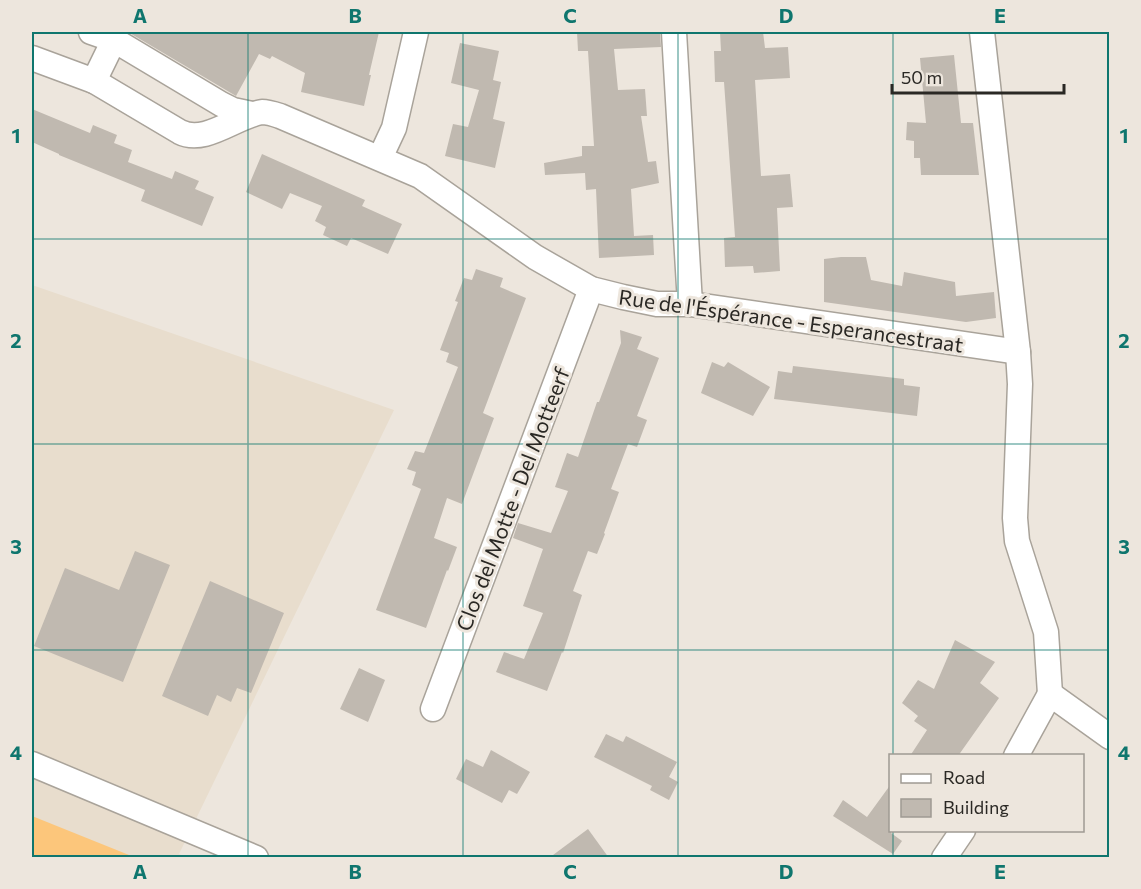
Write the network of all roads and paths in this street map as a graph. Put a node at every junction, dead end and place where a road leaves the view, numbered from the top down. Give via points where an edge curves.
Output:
1 (91, 32) edge
2 (416, 32) edge
3 (674, 32) edge
4 (982, 32) edge
5 (114, 40) junction
6 (32, 58) edge
7 (94, 81) junction
8 (206, 95) junction
9 (252, 114) junction
10 (200, 135) junction
11 (380, 158) junction
12 (591, 289) junction
13 (690, 304) junction
14 (1018, 352) junction
15 (1050, 694) junction
16 (433, 709) dead end
17 (1110, 737) edge
18 (1017, 754) edge
19 (32, 764) edge
20 (962, 832) edge
21 (256, 858) edge
22 (944, 858) edge

1 - 5 street, Rue de l'Éspérance - Esperancestraat
2 - 11 street via 394,128
3 - 13 street
4 - 14 street
5 - 7 street
5 - 8 street, Rue de l'Éspérance - Esperancestraat
6 - 7 street
7 - 10 street via 180,132
8 - 9 street, Rue de l'Éspérance - Esperancestraat via 233,110
8 - 10 street via 206,117
9 - 10 street, Rue de l'Éspérance - Esperancestraat
9 - 11 street, Rue de l'Éspérance - Esperancestraat via 280,116
11 - 12 street, Rue de l'Éspérance - Esperancestraat via 420,176 535,256
12 - 13 street, Rue de l'Éspérance - Esperancestraat via 657,304
12 - 16 street, Clos del Motte - Del Motteerf
13 - 14 street, Rue de l'Éspérance - Esperancestraat
14 - 15 street via 1017,541 1046,632
15 - 17 street
15 - 18 street
19 - 21 street
20 - 22 street

